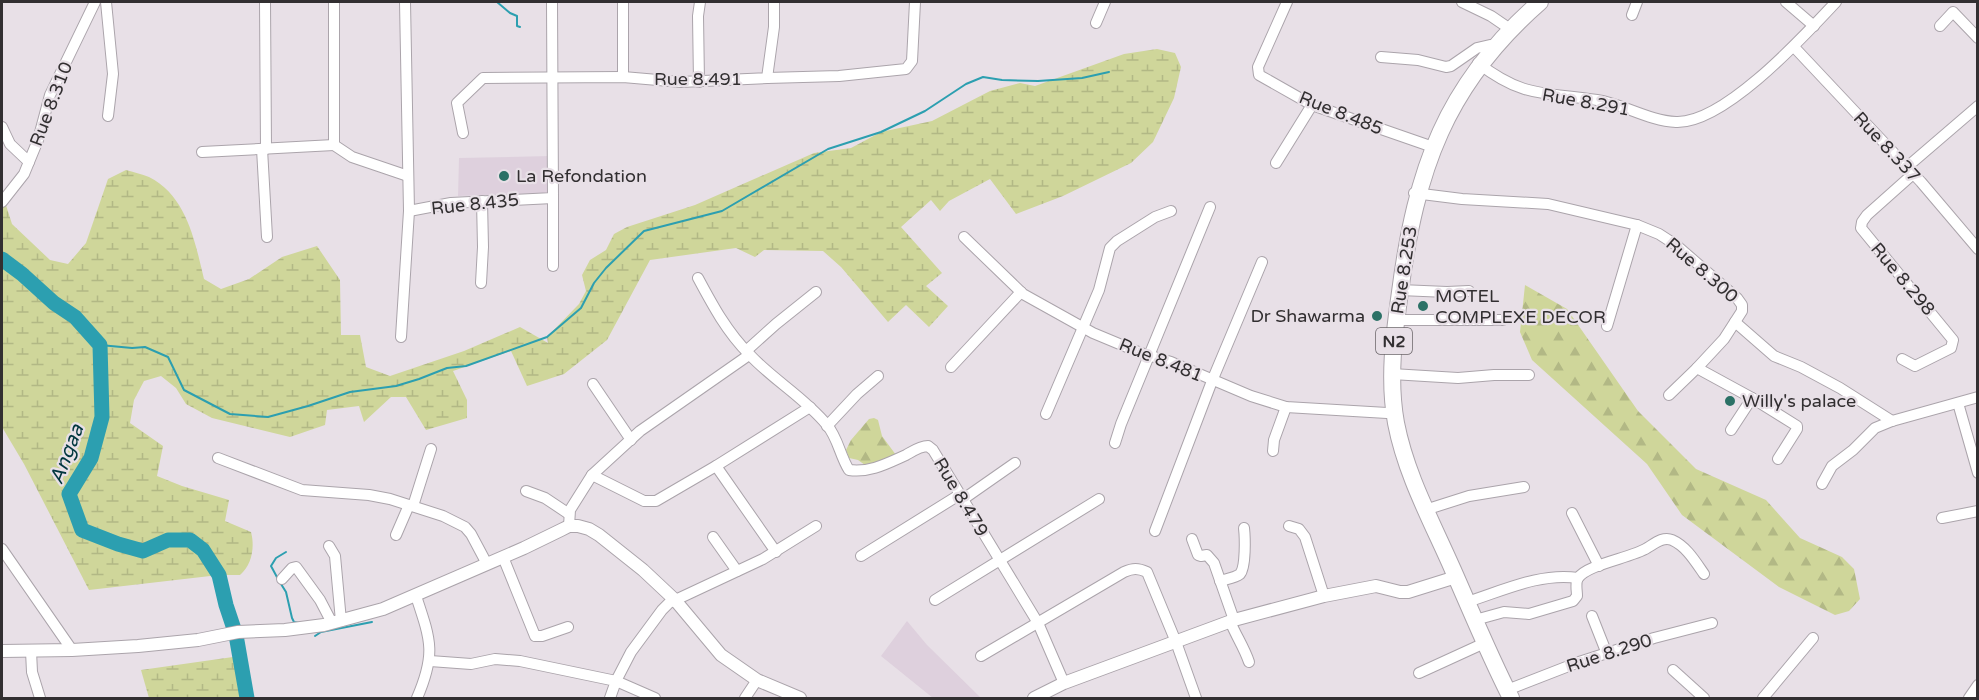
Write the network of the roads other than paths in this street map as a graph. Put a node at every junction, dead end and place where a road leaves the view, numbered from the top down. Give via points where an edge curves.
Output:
1 (95, 2) edge
2 (106, 2) edge
3 (265, 2) edge
4 (334, 2) edge
5 (405, 2) edge
6 (552, 2) edge
7 (623, 2) edge
8 (700, 2) edge
9 (774, 2) edge
10 (915, 2) edge
11 (1105, 2) edge
12 (1287, 2) edge
13 (1462, 2) edge
14 (1532, 2) edge
15 (1540, 2) edge
16 (1637, 2) edge
17 (1786, 2) edge
18 (1836, 2) edge
19 (1632, 15) dead end
20 (1096, 23) dead end
21 (1814, 26) junction
22 (1940, 26) dead end
23 (1508, 28) junction
24 (1977, 38) edge
25 (1490, 45) junction
26 (1794, 47) junction
27 (1381, 57) dead end
28 (1479, 64) junction
29 (552, 76) junction
30 (623, 77) junction
31 (767, 78) junction
32 (699, 82) junction
33 (1312, 105) junction
34 (1977, 106) edge
35 (108, 116) dead end
36 (2, 127) edge
37 (463, 133) dead end
38 (334, 145) junction
39 (1430, 145) junction
40 (264, 149) junction
41 (202, 152) dead end
42 (29, 162) junction
43 (1276, 163) dead end
44 (1910, 170) junction
45 (408, 176) junction
46 (1416, 193) junction
47 (554, 198) junction
48 (482, 201) junction
49 (2, 202) edge
50 (1210, 207) dead end
51 (409, 211) junction
52 (1171, 211) dead end
53 (1637, 225) junction
54 (267, 237) dead end
55 (964, 237) dead end
56 (1977, 249) edge
57 (1262, 262) dead end
58 (553, 266) dead end
59 (698, 278) dead end
60 (481, 284) dead end
61 (1400, 290) junction
62 (1469, 291) dead end
63 (816, 292) dead end
64 (1021, 292) junction
65 (1396, 320) junction
66 (1503, 320) dead end
67 (1735, 322) junction
68 (1608, 326) dead end
69 (1083, 329) junction
70 (401, 337) dead end
71 (748, 353) junction
72 (1149, 355) junction
73 (1902, 359) dead end
74 (951, 368) dead end
75 (1697, 368) junction
76 (1392, 374) junction
77 (1529, 375) dead end
78 (878, 376) dead end
79 (1212, 381) junction
80 (593, 384) dead end
81 (1670, 395) dead end
82 (1977, 397) edge
83 (1752, 398) junction
84 (1958, 403) junction
85 (810, 407) junction
86 (1287, 407) junction
87 (1387, 413) junction
88 (1046, 414) dead end
89 (1892, 421) junction
90 (827, 426) junction
91 (1731, 430) dead end
92 (631, 440) junction
93 (1115, 443) dead end
94 (431, 449) dead end
95 (1274, 451) dead end
96 (218, 458) dead end
97 (1778, 459) dead end
98 (1015, 463) dead end
99 (716, 466) junction
100 (1977, 473) edge
101 (592, 475) junction
102 (1822, 484) dead end
103 (1524, 487) dead end
104 (526, 491) dead end
105 (961, 498) junction
106 (1099, 499) dead end
107 (411, 505) junction
108 (1425, 510) junction
109 (1977, 511) edge
110 (1572, 513) dead end
111 (1942, 518) dead end
112 (569, 520) junction
113 (816, 526) dead end
114 (1288, 526) dead end
115 (1244, 528) dead end
116 (1155, 531) dead end
117 (396, 536) dead end
118 (713, 537) dead end
119 (1192, 539) dead end
120 (329, 546) dead end
121 (2, 549) edge
122 (776, 552) junction
123 (861, 556) dead end
124 (503, 557) junction
125 (1000, 560) junction
126 (487, 564) junction
127 (1599, 566) junction
128 (736, 571) junction
129 (1704, 574) dead end
130 (1452, 578) junction
131 (1578, 578) junction
132 (282, 579) dead end
133 (1220, 581) junction
134 (416, 596) junction
135 (1324, 596) junction
136 (675, 600) junction
137 (935, 600) dead end
138 (1467, 602) junction
139 (1592, 616) dead end
140 (1232, 620) junction
141 (1475, 620) junction
142 (336, 622) junction
143 (1712, 622) dead end
144 (1038, 623) junction
145 (568, 627) dead end
146 (1813, 638) dead end
147 (1176, 642) junction
148 (1478, 646) junction
149 (3, 649) edge
150 (72, 650) junction
151 (31, 651) junction
152 (1607, 654) junction
153 (981, 656) dead end
154 (430, 661) junction
155 (1249, 662) dead end
156 (1673, 670) dead end
157 (1419, 673) dead end
158 (758, 680) junction
159 (616, 681) junction
160 (1064, 683) junction
161 (1977, 684) edge
162 (1507, 696) edge
163 (39, 699) edge
164 (417, 699) edge
165 (610, 699) edge
166 (655, 699) edge
167 (746, 699) edge
168 (800, 699) edge
169 (1034, 699) edge
170 (1196, 699) edge
171 (1704, 699) edge
172 (1763, 699) edge
173 (1969, 699) edge

1 - 42 street, Rue 8.310 via 50,95
2 - 35 street via 113,74
3 - 40 street
4 - 38 street
5 - 45 street, Rue 8.435
6 - 29 street
7 - 30 street
8 - 32 street
9 - 31 street, Rue 8.491
10 - 31 street via 912,61 906,69
11 - 20 street
12 - 33 street, Rue 8.485 via 1257,71
13 - 23 street
14 - 23 highway, Rue 8.253 / N2
15 - 23 highway, Rue 8.253 / N2
16 - 19 street
17 - 21 street
18 - 21 street, Rue 8.291
21 - 26 street, Rue 8.291
22 - 24 street via 1953,12
23 - 25 highway, Rue 8.253 / N2
23 - 28 highway, Rue 8.253 / N2
25 - 27 street via 1477,48 1451,66
25 - 28 highway, Rue 8.253 / N2
26 - 28 street, Rue 8.291 via 1713,111 1678,122 1597,100 1527,91
26 - 44 street, Rue 8.337
28 - 39 highway, Rue 8.253 / N2
29 - 30 street, Rue 8.491
29 - 37 street, Rue 8.491 via 483,78 457,103
29 - 47 street
30 - 32 street, Rue 8.491
31 - 32 street, Rue 8.491
33 - 39 street, Rue 8.485
33 - 43 street
34 - 44 street
36 - 42 street via 10,144
38 - 40 street
38 - 45 street via 352,157
39 - 46 highway, Rue 8.253 / N2
40 - 41 street
40 - 54 street
42 - 49 street, Rue 8.310
44 - 56 street, Rue 8.337
44 - 73 street, Rue 8.298 via 1867,215 1861,228 1954,343 1952,348 1915,366
45 - 51 street, Rue 8.435
46 - 53 street, Rue 8.300 via 1548,204
46 - 61 highway, Rue 8.253 / N2
46 - 87 highway, Rue 8.253 / N2 via 1401,237 1388,355
47 - 48 street, Rue 8.435
47 - 58 street
48 - 51 street, Rue 8.435
48 - 60 street
50 - 72 street
51 - 70 street
52 - 69 street via 1112,244
53 - 67 street, Rue 8.300 via 1676,245 1737,298 1742,311
53 - 68 street
55 - 64 street, Rue 8.481
57 - 79 street
59 - 71 street, Rue 8.479 via 721,321
61 - 62 street
61 - 65 highway, Rue 8.253 / N2
63 - 71 street
64 - 69 street, Rue 8.481
64 - 74 street
65 - 66 street
65 - 76 highway, Rue 8.253 / N2
67 - 75 street, Rue 8.300
67 - 89 street via 1774,356 1840,388
69 - 72 street, Rue 8.481
69 - 88 street
71 - 85 street, Rue 8.479
71 - 92 street
72 - 79 street, Rue 8.481
72 - 93 street
75 - 81 street, Rue 8.300
75 - 83 street
76 - 77 street via 1458,378
76 - 108 highway, Rue 8.253 / N2 via 1400,440
78 - 90 street
79 - 86 street, Rue 8.481
79 - 116 street
80 - 92 street
82 - 84 street
83 - 91 street
83 - 97 street via 1797,426
84 - 89 street
84 - 100 street
85 - 90 street, Rue 8.479
85 - 99 street
86 - 87 street, Rue 8.481
86 - 95 street via 1274,440
87 - 130 highway, Rue 8.253 / N2 via 1400,466
89 - 102 street via 1875,429 1832,466
90 - 105 street, Rue 8.479 via 847,466 853,470 869,470 928,446
92 - 101 street
94 - 107 street
96 - 107 street via 302,490 369,495
98 - 105 street
99 - 101 street via 650,502
99 - 122 street
101 - 112 street
103 - 108 street via 1469,496
104 - 112 street via 545,498
105 - 123 street
105 - 125 street, Rue 8.479
106 - 125 street
107 - 117 street
107 - 126 street via 465,527
108 - 130 highway, Rue 8.253 / N2
109 - 111 street
110 - 127 street
112 - 124 street
112 - 136 street via 598,535
113 - 122 street
114 - 135 street via 1299,529 1305,537
115 - 133 street via 1242,570
118 - 128 street
119 - 133 street via 1198,555 1211,557
120 - 142 street via 335,556
121 - 150 street
122 - 128 street
124 - 126 street
124 - 145 street via 535,636
125 - 137 street
125 - 144 street, Rue 8.479
126 - 134 street
127 - 129 street via 1642,551 1664,538 1685,548
127 - 131 street
128 - 136 street
130 - 135 street via 1408,592 1376,586
130 - 138 highway, Rue 8.253 / N2
130 - 148 highway, Rue 8.253 / N2
131 - 138 street via 1561,575
131 - 141 street via 1573,601 1529,614 1504,612
132 - 142 street via 296,567
133 - 140 street
134 - 142 street
134 - 154 street via 429,638
135 - 140 street
136 - 158 street via 721,655
136 - 159 street via 662,610 631,652
138 - 141 highway, Rue 8.253 / N2
139 - 152 street
140 - 147 street
140 - 155 street
141 - 162 highway, Rue 8.253 / N2
142 - 150 street via 198,640
143 - 152 street, Rue 8.290
144 - 147 street via 1132,569 1147,572
144 - 153 street
144 - 160 street, Rue 8.479
146 - 172 street
147 - 160 street
147 - 170 street
148 - 157 street
148 - 162 highway, Rue 8.253 / N2
149 - 151 street
150 - 151 street
151 - 163 street
152 - 162 street, Rue 8.290 via 1579,662
154 - 159 street via 520,661
154 - 164 street
156 - 171 street
158 - 167 street
158 - 168 street
159 - 165 street
159 - 166 street
160 - 169 street
161 - 173 street

